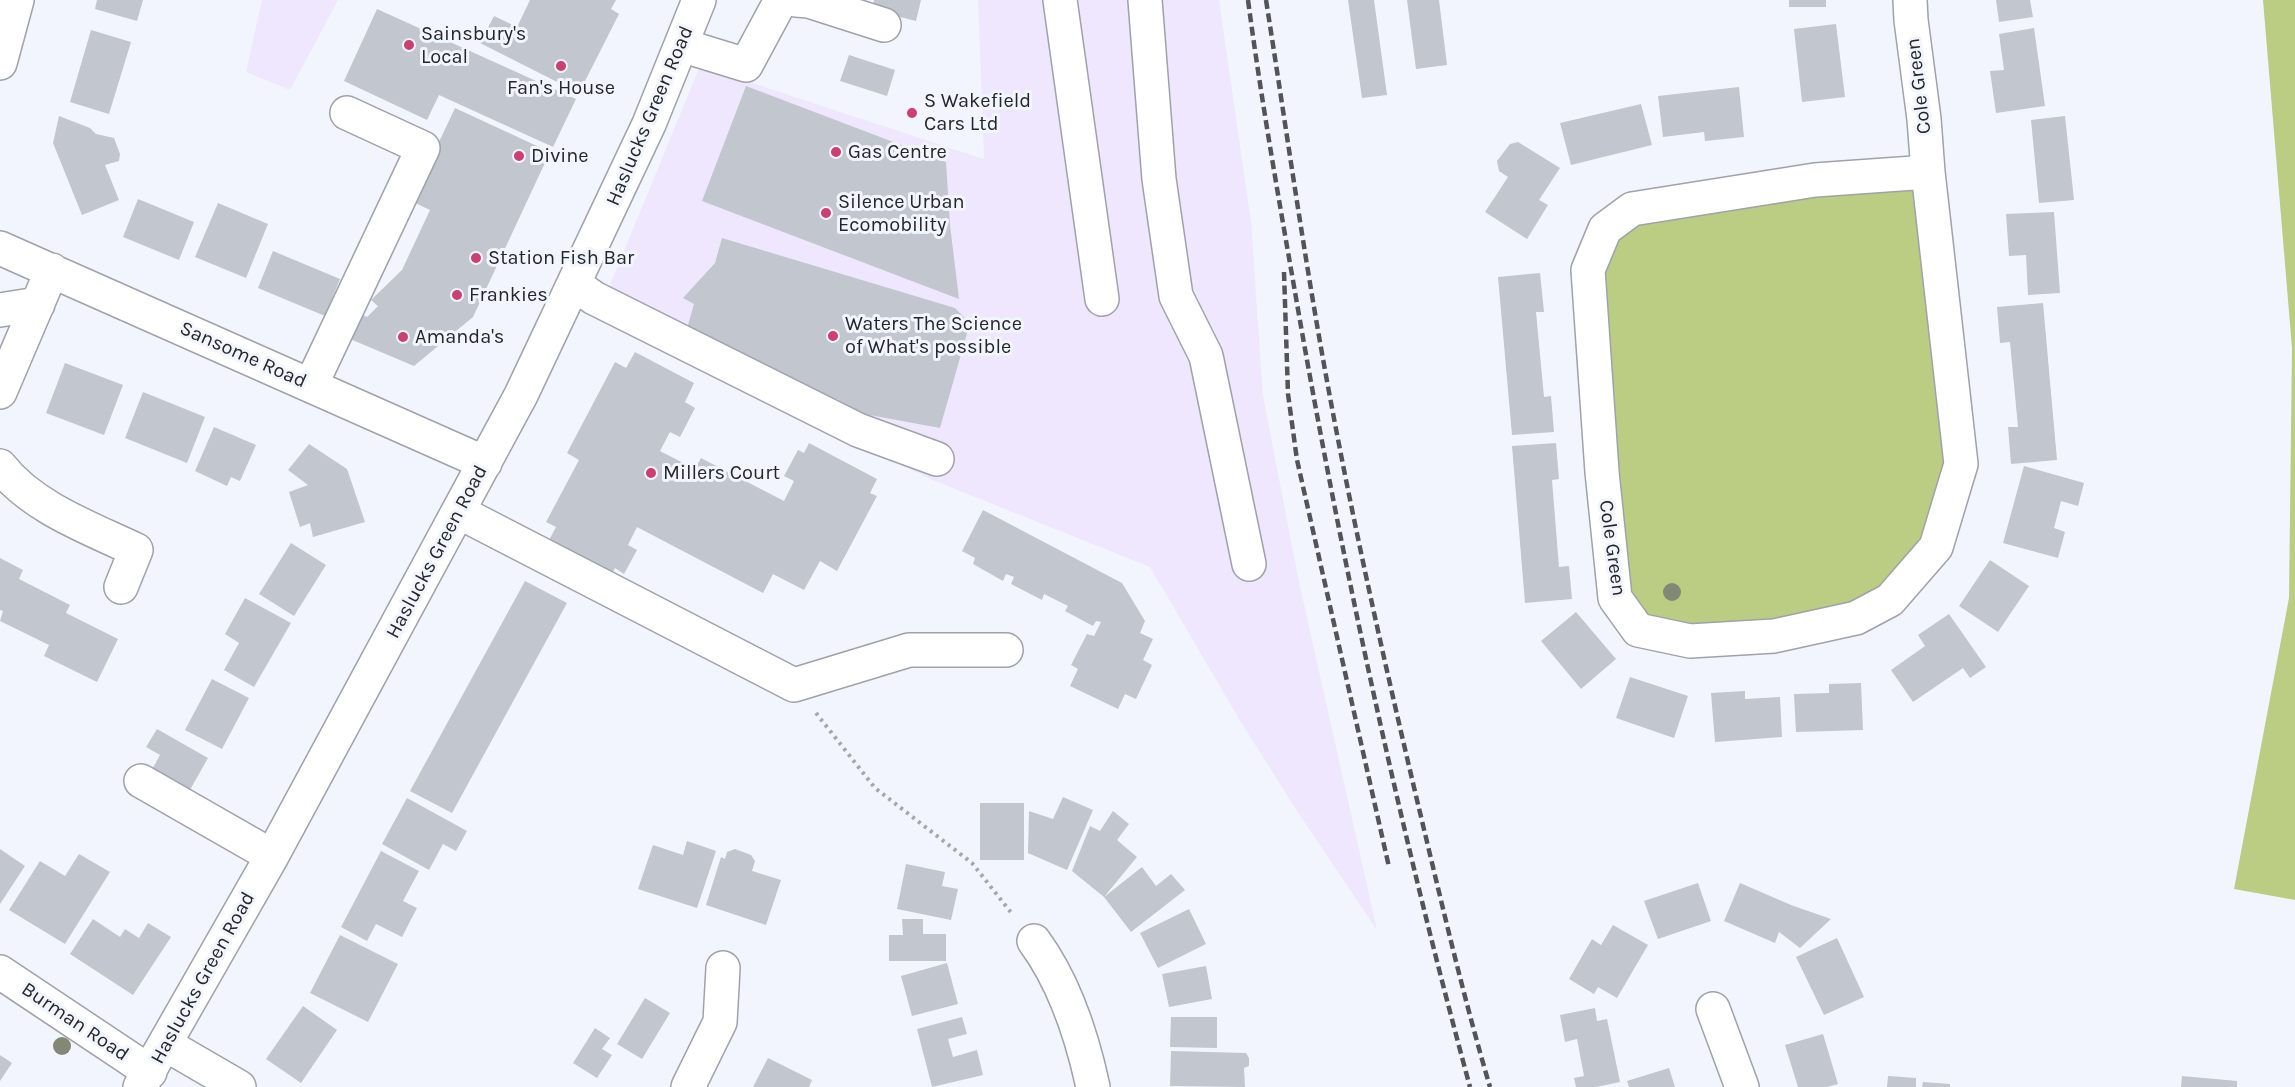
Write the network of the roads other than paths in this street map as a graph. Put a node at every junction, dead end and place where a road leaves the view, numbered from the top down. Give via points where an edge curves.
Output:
1 (17, 0) edge
2 (699, 0) edge
3 (781, 0) edge
4 (796, 0) edge
5 (1060, 0) edge
6 (1145, 0) edge
7 (1910, 0) edge
8 (884, 25) dead end
9 (681, 45) junction
10 (0, 63) edge
11 (347, 113) dead end
12 (1928, 172) junction
13 (0, 248) edge
14 (52, 270) junction
15 (574, 284) junction
16 (1102, 299) dead end
17 (38, 304) junction
18 (0, 310) edge
19 (311, 385) junction
20 (0, 392) edge
21 (937, 459) dead end
22 (485, 463) junction
23 (0, 466) edge
24 (459, 512) junction
25 (1249, 564) dead end
26 (121, 587) dead end
27 (1006, 650) dead end
28 (141, 781) dead end
29 (272, 856) junction
30 (1034, 941) road end
31 (723, 968) dead end
32 (0, 972) edge
33 (1713, 1009) dead end
34 (165, 1044) junction
35 (145, 1080) edge
36 (239, 1087) edge
37 (688, 1087) edge
38 (1093, 1087) edge
39 (1742, 1087) edge

1 - 10 street
2 - 9 street, Haslucks Green Road
3 - 9 street via 746,65
4 - 8 street
5 - 16 street
6 - 25 street via 1159,179 1176,296 1206,356
7 - 12 street, Cole Green
9 - 15 street, Haslucks Green Road via 649,124
11 - 19 street via 423,148
12 - 12 street, Cole Green via 1961,464 1936,547 1890,600 1856,618 1774,636 1690,641 1638,630 1615,598 1602,472 1588,270 1605,229 1632,209 1815,180
13 - 14 street, Sansome Road
14 - 17 street
14 - 19 street, Sansome Road
15 - 21 street via 594,298 858,430
15 - 22 street, Haslucks Green Road
17 - 18 street
17 - 20 street
19 - 22 street, Sansome Road
22 - 24 street, Haslucks Green Road
23 - 26 street via 15,484 61,514 136,550
24 - 27 street via 794,685 909,651
24 - 29 street, Haslucks Green Road
28 - 29 street
29 - 34 street, Haslucks Green Road
30 - 38 street via 1070,1008
31 - 37 street via 720,1022
32 - 35 street, Burman Road
33 - 39 street
34 - 35 street, Haslucks Green Road
34 - 36 street

